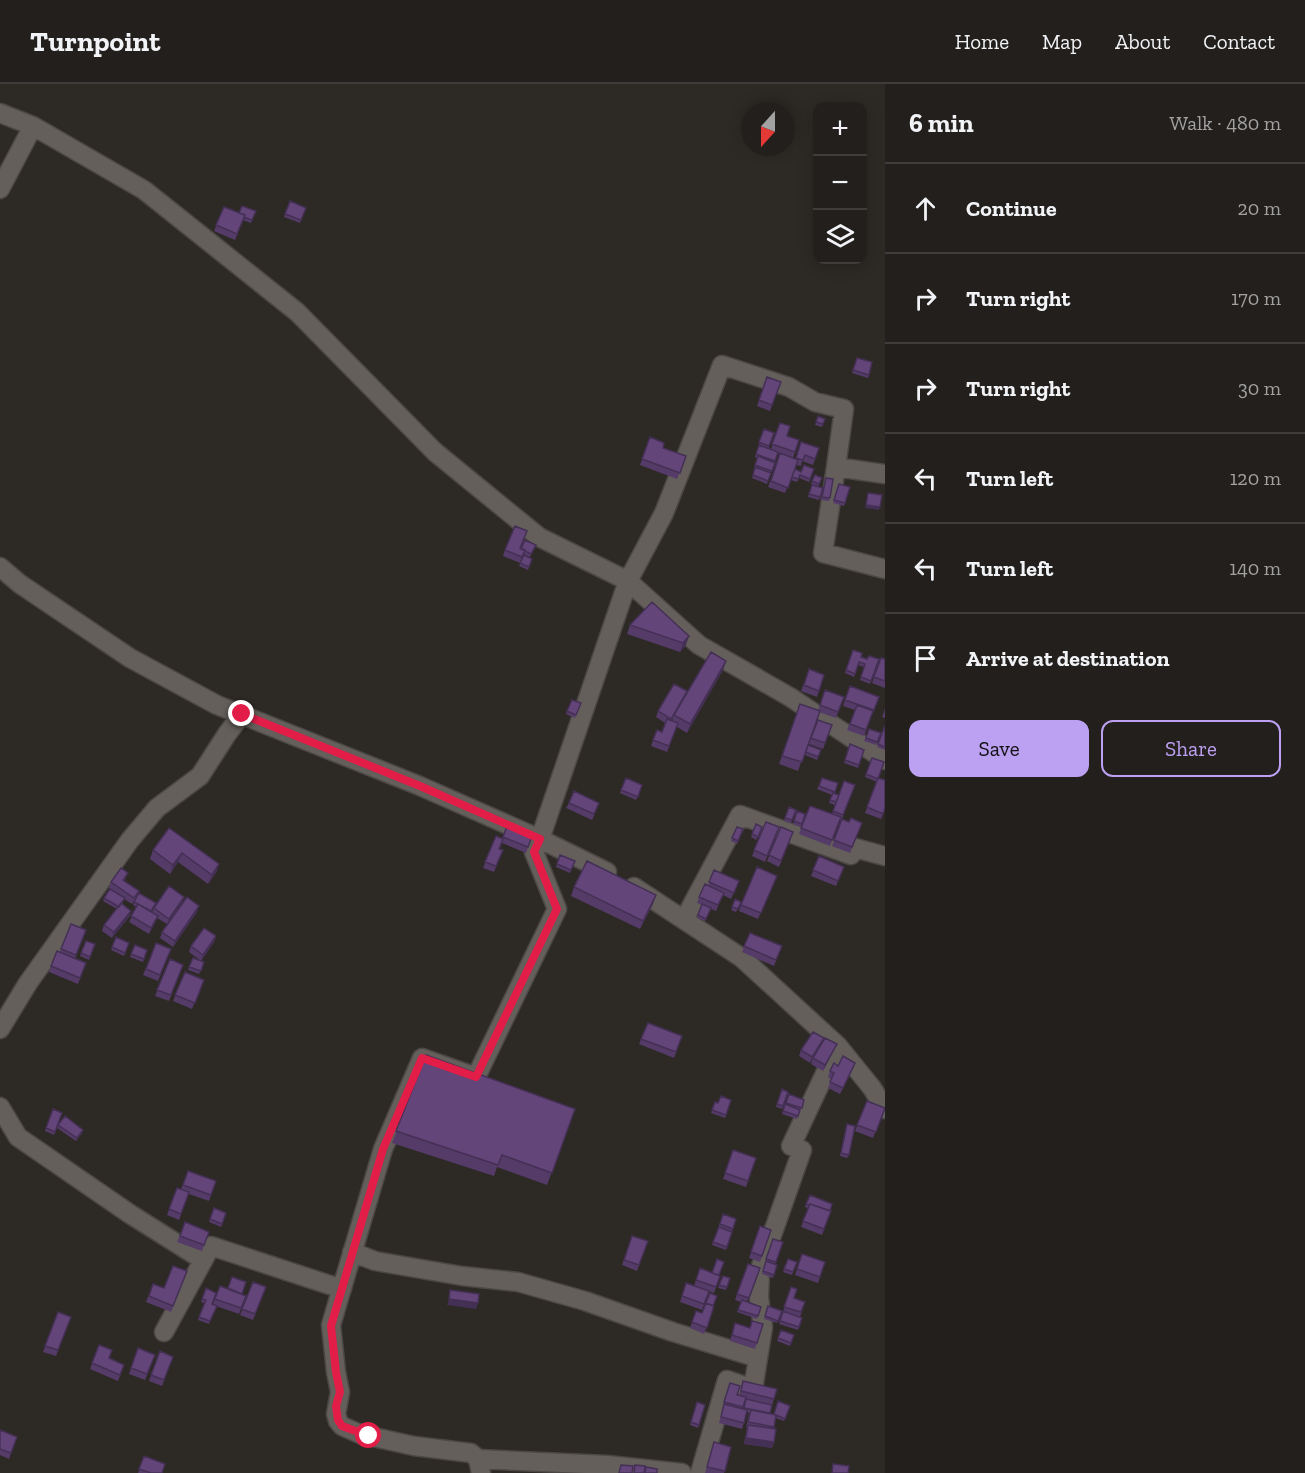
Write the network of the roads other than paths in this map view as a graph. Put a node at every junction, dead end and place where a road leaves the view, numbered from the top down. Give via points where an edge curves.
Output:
1 (0, 113) edge
2 (33, 126) junction
3 (0, 189) edge
4 (836, 467) junction
5 (885, 474) edge
6 (0, 567) edge
7 (885, 569) edge
8 (628, 581) junction
9 (242, 714) junction
10 (885, 759) edge
11 (540, 839) junction
12 (885, 856) edge
13 (684, 920) junction
14 (0, 1029) edge
15 (838, 1046) junction
16 (0, 1107) edge
17 (885, 1109) edge
18 (352, 1252) junction
19 (203, 1260) junction
20 (342, 1289) junction
21 (164, 1332) dead end
22 (758, 1358) junction
23 (480, 1466) edge
24 (682, 1473) edge
25 (700, 1473) edge

1 - 2 street
2 - 3 street
2 - 8 street via 144,190 297,312 435,452 539,537
4 - 5 street
4 - 7 street via 823,553
4 - 8 street via 844,409 815,402 789,387 722,365 664,513
6 - 9 street via 130,658 217,705
8 - 10 street via 699,645 790,697
8 - 11 street
9 - 11 street
9 - 14 street via 200,776 157,808 130,840 34,974
11 - 13 street via 619,877
11 - 18 street via 534,852 557,909 476,1077 422,1058 383,1149
12 - 13 street via 855,848 851,855 740,815
13 - 15 street via 742,958
15 - 17 street
15 - 22 street via 791,1146 802,1150 760,1269 763,1327
16 - 19 street via 18,1137
18 - 20 street
18 - 22 street via 375,1261 518,1282
19 - 20 street via 211,1246
19 - 21 street
20 - 23 street via 331,1326 340,1392 336,1406 342,1426 414,1446 471,1453
22 - 25 street via 753,1389 727,1380
23 - 24 street via 607,1465

